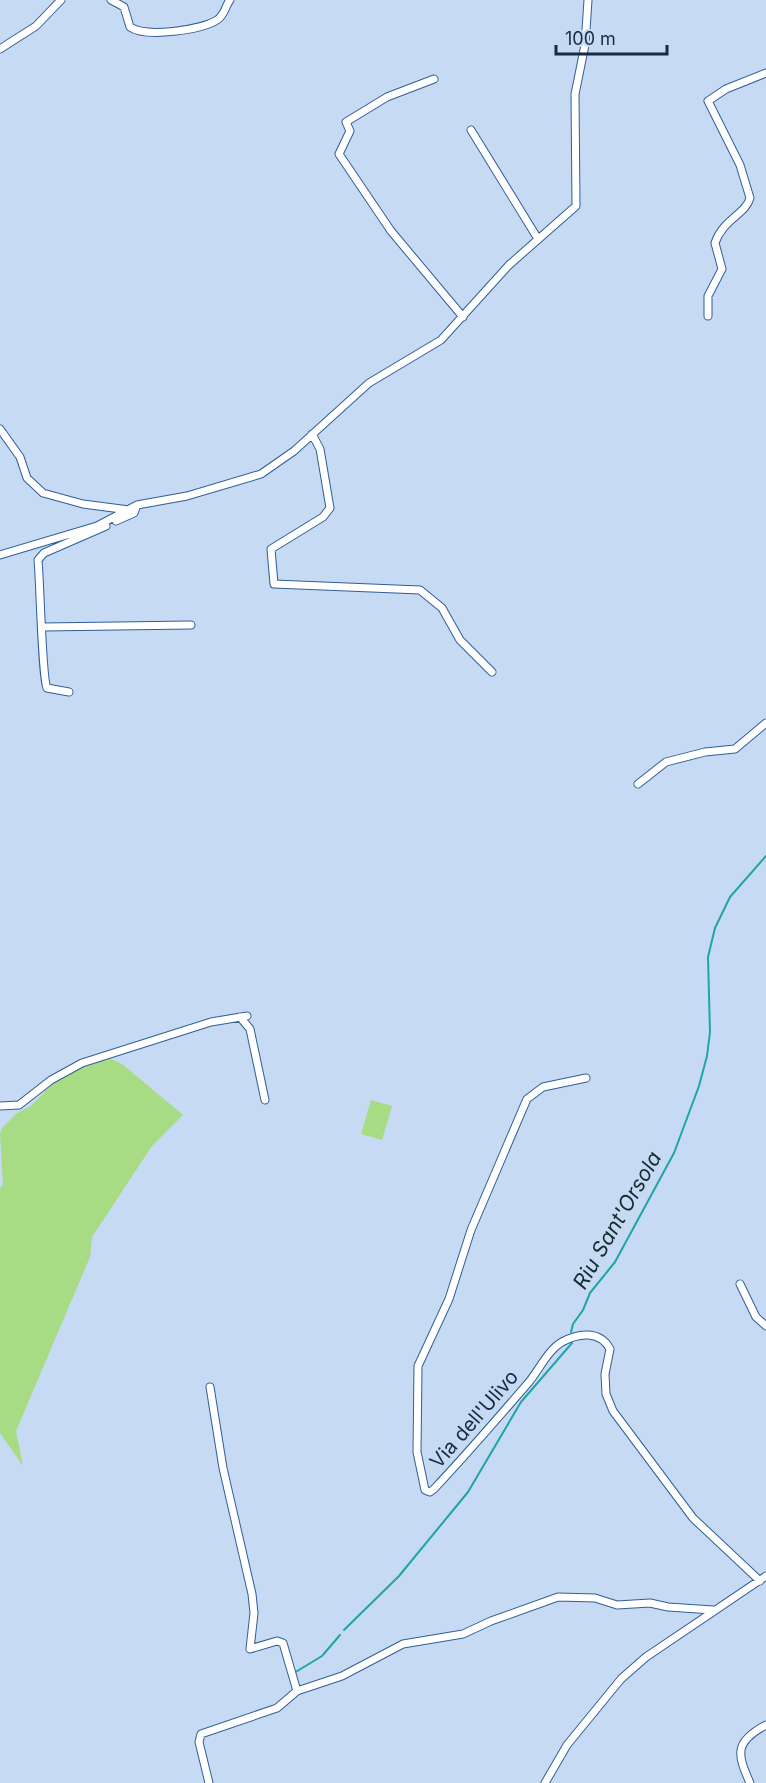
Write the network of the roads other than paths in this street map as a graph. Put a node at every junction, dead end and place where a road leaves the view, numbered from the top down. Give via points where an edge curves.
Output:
1 (61, 0) edge
2 (111, 0) edge
3 (230, 0) edge
4 (588, 0) edge
5 (0, 49) edge
6 (766, 73) edge
7 (434, 79) dead end
8 (471, 130) dead end
9 (538, 239) junction
10 (708, 316) dead end
11 (463, 317) junction
12 (0, 429) edge
13 (312, 434) junction
14 (137, 506) junction
15 (129, 510) junction
16 (0, 555) edge
17 (190, 626) dead end
18 (43, 627) junction
19 (492, 672) dead end
20 (69, 692) dead end
21 (766, 723) edge
22 (638, 784) dead end
23 (586, 1078) dead end
24 (265, 1100) dead end
25 (0, 1106) edge
26 (740, 1284) dead end
27 (766, 1326) edge
28 (210, 1387) dead end
29 (763, 1578) edge
30 (713, 1610) junction
31 (297, 1690) junction
32 (766, 1725) edge
33 (209, 1783) edge
34 (545, 1783) edge
35 (750, 1783) edge

1 - 5 street via 36,26
2 - 3 street via 124,7 130,27 145,32 199,27 221,17
4 - 9 street via 585,45 575,94 576,206
6 - 10 street via 708,101 740,165 750,198 717,236 715,248 722,269 708,296
7 - 11 street via 387,97 346,122 350,131 339,154 391,231
8 - 9 street
9 - 11 street
11 - 13 street via 441,340 369,382
12 - 15 street via 20,457 27,478 43,493 83,504
13 - 14 street via 261,474
13 - 19 street via 320,449 330,508 324,517 271,549 274,584 420,590 442,608 460,640
14 - 15 street
14 - 18 street via 134,513 44,553 38,560
15 - 16 street via 97,526
17 - 18 street
18 - 20 street via 45,685
21 - 22 street via 735,749 666,762
23 - 29 street, Via dell'Ulivo via 543,1087 527,1099 471,1230 449,1299 418,1366 417,1452 425,1490 434,1489 561,1342 590,1334 601,1338 610,1349 606,1394 625,1429 693,1518
24 - 25 street via 244,1017 211,1022 82,1064 51,1080 19,1105
26 - 27 street via 756,1317
28 - 31 street via 223,1468 252,1594 250,1649 277,1641 283,1643
29 - 30 street
30 - 31 street via 650,1603 617,1605 596,1598 558,1597 463,1634 414,1640 342,1676
30 - 34 street via 621,1679 567,1745
31 - 33 street via 277,1708 201,1734 199,1742
32 - 35 street via 741,1748 739,1755

